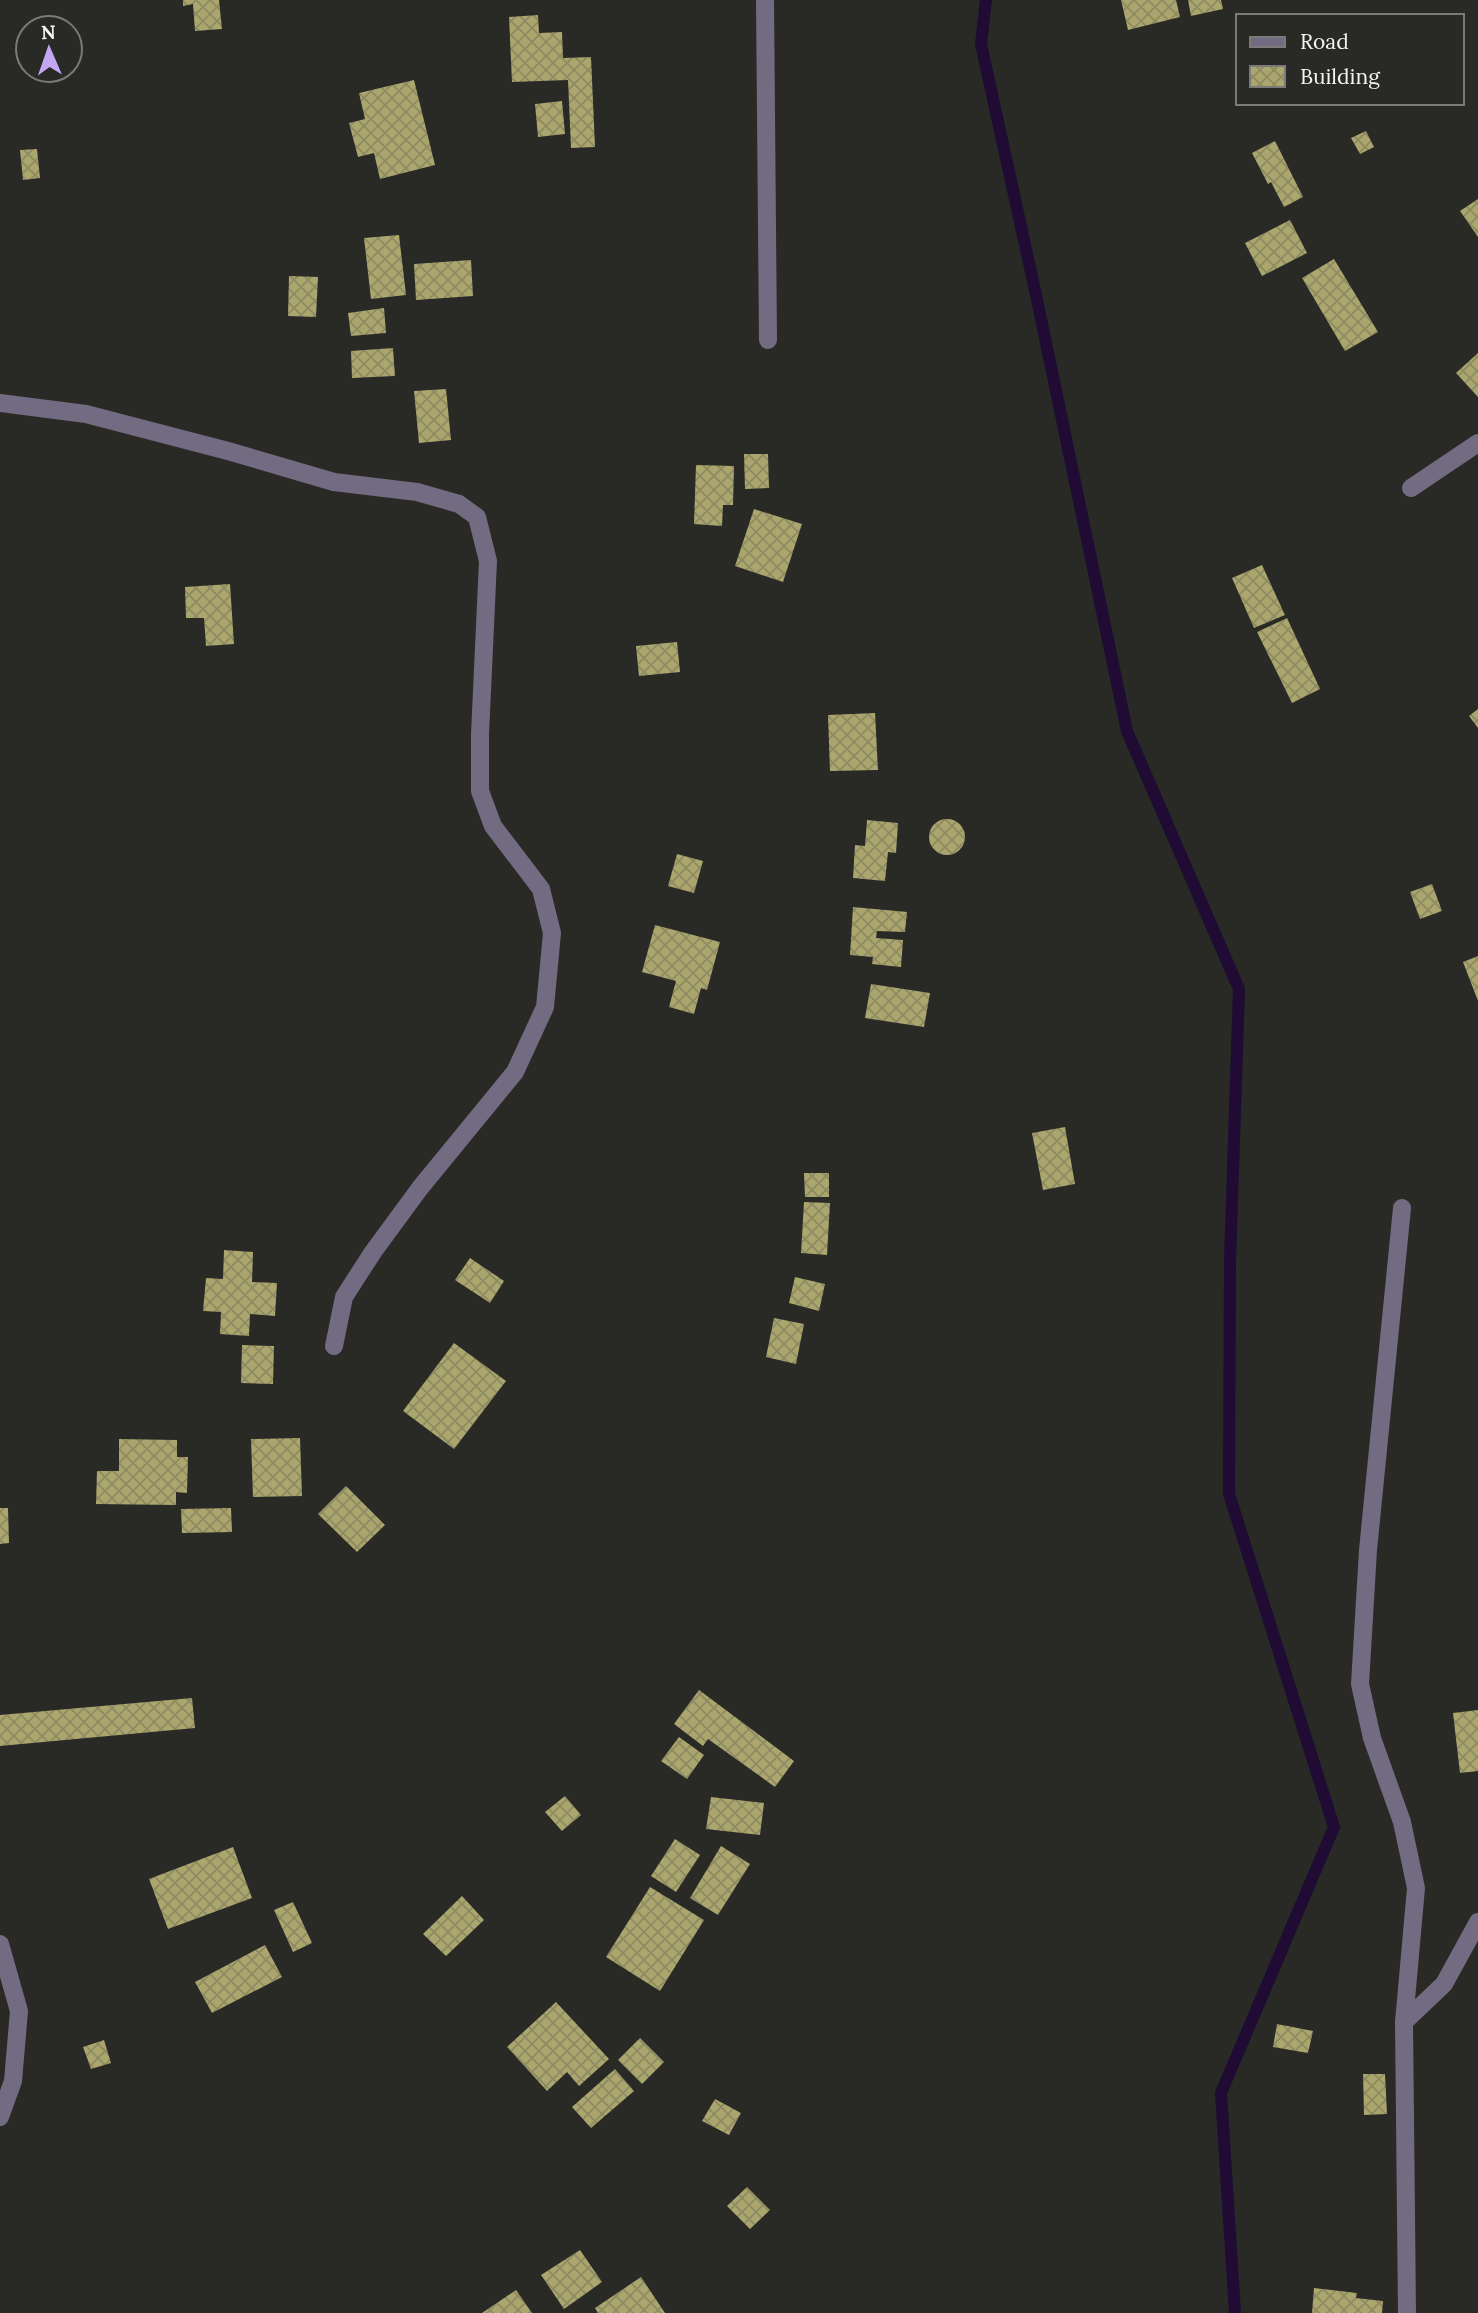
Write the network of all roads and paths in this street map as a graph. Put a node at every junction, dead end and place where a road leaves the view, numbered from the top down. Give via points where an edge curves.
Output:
1 (765, 0) edge
2 (768, 340) dead end
3 (0, 403) edge
4 (1478, 443) edge
5 (1411, 488) dead end
6 (1402, 1208) dead end
7 (334, 1346) dead end
8 (1478, 1922) edge
9 (0, 1944) edge
10 (1404, 2022) junction
11 (0, 2117) edge
12 (1407, 2313) edge

1 - 2 street
3 - 7 street via 86,414 334,482 417,492 459,504 477,517 488,561 480,791 493,825 541,889 552,933 545,1007 515,1072 420,1188 344,1297
4 - 5 street
6 - 10 street via 1368,1550 1360,1684 1372,1738 1402,1822 1416,1888
8 - 10 street via 1444,1984
9 - 11 street via 19,2011 13,2081
10 - 12 street

